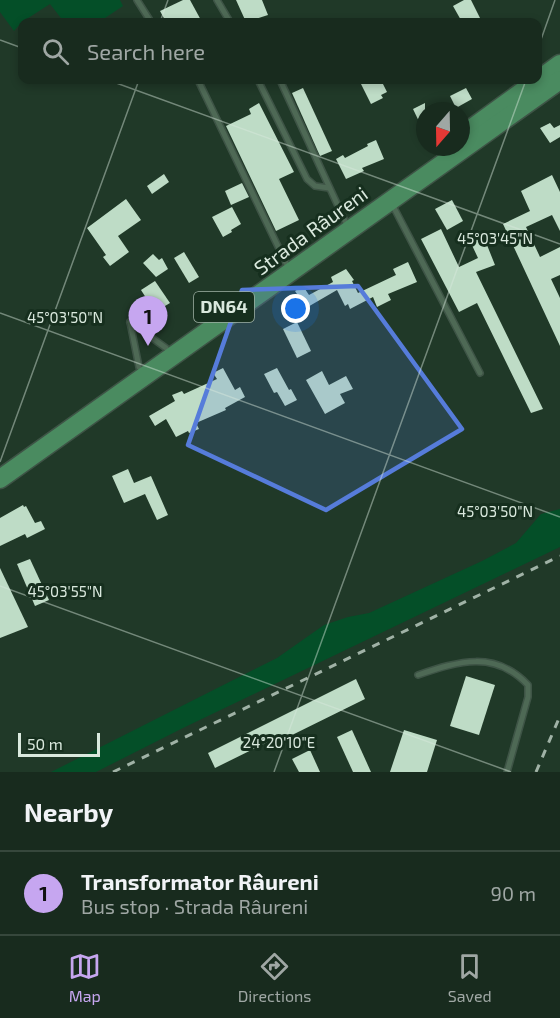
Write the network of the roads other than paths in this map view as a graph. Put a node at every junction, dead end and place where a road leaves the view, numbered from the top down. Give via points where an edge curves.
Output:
1 (137, 0) edge
2 (217, 0) edge
3 (148, 18) edge
4 (228, 18) edge
5 (560, 64) edge
6 (542, 77) edge
7 (560, 80) edge
8 (200, 84) edge
9 (260, 84) edge
10 (282, 84) edge
11 (532, 84) edge
12 (470, 129) edge
13 (434, 156) edge
14 (329, 188) junction
15 (391, 202) junction
16 (345, 221) junction
17 (286, 263) junction
18 (166, 348) junction
19 (139, 367) junction
20 (480, 373) dead end
21 (0, 465) edge
22 (0, 479) edge
23 (418, 675) dead end
24 (507, 772) edge

1 - 3 lane
2 - 4 lane
5 - 6 main road
7 - 15 main road, Strada Râureni / DN64
8 - 17 lane
9 - 14 lane via 307,179 315,186
10 - 14 lane
11 - 12 main road
13 - 16 main road, Strada Râureni / DN64
14 - 16 lane
15 - 20 lane
15 - 22 main road, Strada Râureni / DN64
16 - 17 main road, Strada Râureni / DN64
17 - 18 main road, Strada Râureni / DN64
18 - 19 main road, Strada Râureni / DN64
18 - 19 lane via 130,322
19 - 21 main road, Strada Râureni / DN64
23 - 24 lane via 475,660 503,665 528,685

